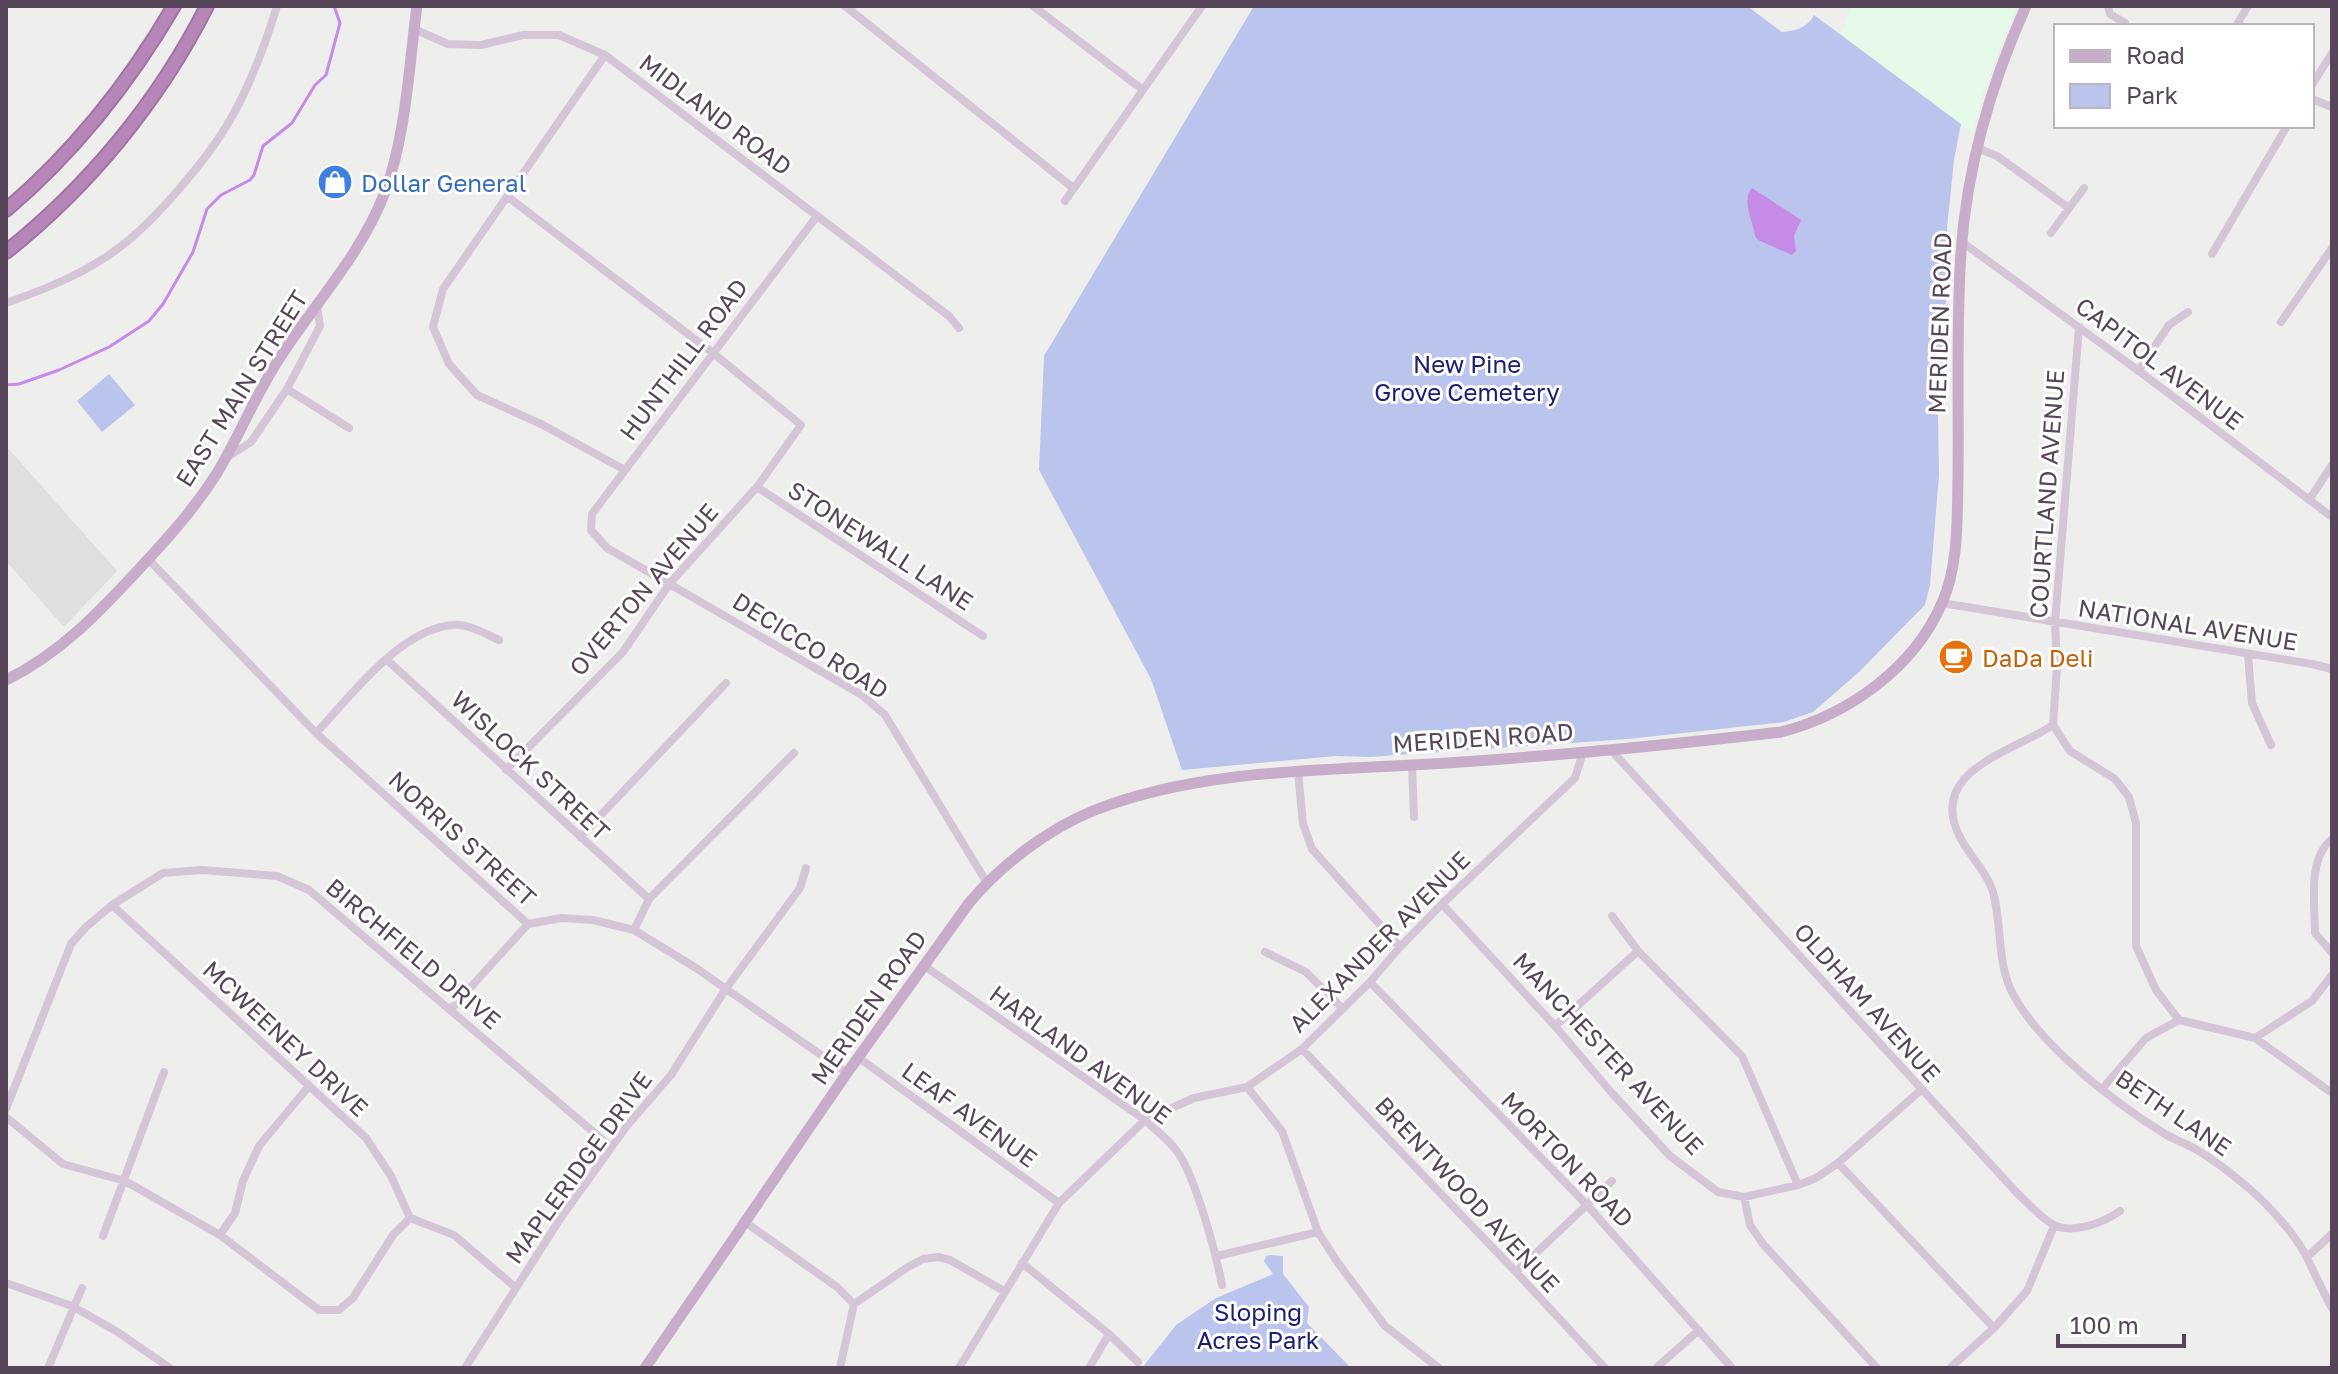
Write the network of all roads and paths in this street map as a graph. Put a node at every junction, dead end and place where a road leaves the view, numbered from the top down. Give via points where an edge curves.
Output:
1 (174, 6) edge
2 (207, 6) edge
3 (417, 6) edge
4 (845, 6) edge
5 (1033, 6) edge
6 (1202, 6) edge
7 (2026, 6) edge
8 (2108, 6) edge
9 (2248, 6) edge
10 (277, 7) edge
11 (2123, 24) edge
12 (2237, 24) edge
13 (414, 29) junction
14 (2332, 53) edge
15 (605, 55) junction
16 (2314, 82) edge
17 (1143, 90) junction
18 (2286, 128) edge
19 (1977, 148) junction
20 (1072, 187) junction
21 (2084, 188) dead end
22 (508, 197) junction
23 (1065, 201) dead end
24 (2069, 208) junction
25 (6, 210) edge
26 (817, 216) junction
27 (2051, 233) dead end
28 (1962, 242) junction
29 (2332, 248) edge
30 (6, 252) edge
31 (2212, 254) dead end
32 (6, 303) edge
33 (317, 305) junction
34 (2188, 312) dead end
35 (2281, 322) dead end
36 (2079, 327) junction
37 (959, 328) dead end
38 (713, 353) junction
39 (2138, 371) junction
40 (287, 389) junction
41 (349, 428) dead end
42 (226, 458) junction
43 (2332, 465) edge
44 (625, 470) junction
45 (757, 487) junction
46 (2309, 500) junction
47 (2332, 517) edge
48 (591, 530) joint
49 (148, 559) junction
50 (670, 583) junction
51 (1942, 603) junction
52 (2055, 623) junction
53 (983, 636) dead end
54 (499, 640) dead end
55 (2248, 655) junction
56 (386, 659) junction
57 (2332, 669) edge
58 (6, 680) edge
59 (726, 683) dead end
60 (2053, 725) junction
61 (316, 733) junction
62 (2271, 745) dead end
63 (1611, 750) junction
64 (1583, 752) junction
65 (794, 753) dead end
66 (1412, 765) junction
67 (506, 770) junction
68 (1298, 771) junction
69 (1414, 817) dead end
70 (580, 837) junction
71 (2332, 839) edge
72 (806, 868) dead end
73 (987, 883) junction
74 (649, 899) junction
75 (1442, 904) junction
76 (112, 905) junction
77 (1612, 916) dead end
78 (528, 924) junction
79 (634, 930) junction
80 (1400, 947) junction
81 (1638, 951) junction
82 (1265, 952) dead end
83 (2332, 953) edge
84 (923, 965) junction
85 (2332, 975) edge
86 (1370, 982) junction
87 (725, 990) junction
88 (1343, 1009) junction
89 (450, 1010) junction
90 (2179, 1020) junction
91 (1555, 1026) junction
92 (2255, 1038) junction
93 (1302, 1049) junction
94 (859, 1058) junction
95 (164, 1072) dead end
96 (847, 1073) junction
97 (309, 1086) junction
98 (1247, 1087) junction
99 (2102, 1089) junction
100 (1921, 1090) junction
101 (2332, 1093) edge
102 (6, 1109) edge
103 (6, 1117) edge
104 (1145, 1120) junction
105 (611, 1147) junction
106 (1838, 1163) junction
107 (125, 1181) junction
108 (1612, 1181) dead end
109 (1798, 1185) junction
110 (1744, 1197) junction
111 (1059, 1203) junction
112 (1586, 1204) junction
113 (2120, 1211) dead end
114 (410, 1218) junction
115 (745, 1222) junction
116 (2054, 1226) junction
117 (1318, 1232) junction
118 (2332, 1234) edge
119 (220, 1235) junction
120 (103, 1236) dead end
121 (1217, 1256) junction
122 (2307, 1257) junction
123 (1022, 1263) junction
124 (1516, 1272) junction
125 (6, 1283) edge
126 (1222, 1285) dead end
127 (515, 1287) junction
128 (82, 1288) dead end
129 (1004, 1291) junction
130 (854, 1304) junction
131 (72, 1306) junction
132 (2332, 1308) edge
133 (1994, 1328) junction
134 (1699, 1330) junction
135 (1109, 1334) junction
136 (1138, 1362) dead end
137 (48, 1368) edge
138 (170, 1368) edge
139 (465, 1368) edge
140 (645, 1368) edge
141 (840, 1368) edge
142 (959, 1368) edge
143 (1089, 1368) edge
144 (1439, 1368) edge
145 (1605, 1368) edge
146 (1656, 1368) edge
147 (1732, 1368) edge
148 (1877, 1368) edge
149 (1950, 1368) edge

1 - 25 highway via 100,114
2 - 30 highway via 132,125 64,202
3 - 13 main road, EAST MAIN STREET
4 - 20 street
5 - 17 street
6 - 17 street
7 - 19 main road, MERIDEN ROAD
8 - 11 street
9 - 12 street
10 - 32 street via 234,114 169,200 102,260
13 - 15 street, MIDLAND ROAD via 448,44 559,35
13 - 33 main road, EAST MAIN STREET via 390,178 369,227
14 - 16 street
15 - 22 street
15 - 26 street, MIDLAND ROAD
17 - 20 street
18 - 31 street
19 - 24 street via 1997,156
19 - 28 main road, MERIDEN ROAD
20 - 23 street
21 - 24 street
22 - 38 street
22 - 44 street via 443,289 433,327 449,364 477,395
24 - 27 street
26 - 37 street, MIDLAND ROAD
26 - 38 street, HUNTHILL ROAD
28 - 36 street, CAPITOL AVENUE
28 - 51 main road, MERIDEN ROAD via 1957,512 1953,561
29 - 35 street
33 - 40 street via 320,326
33 - 42 main road, EAST MAIN STREET via 272,370
34 - 39 street via 2169,325
36 - 39 street, CAPITOL AVENUE
36 - 52 street, COURTLAND AVENUE
38 - 44 street, HUNTHILL ROAD
38 - 45 street, OVERTON AVENUE via 801,425
39 - 46 street, CAPITOL AVENUE
40 - 41 street
40 - 42 street via 251,442
42 - 49 main road, EAST MAIN STREET via 201,497
43 - 46 street
44 - 48 street, HUNTHILL ROAD via 592,514
45 - 50 street, OVERTON AVENUE
45 - 53 street, STONEWALL LANE
46 - 47 street, CAPITOL AVENUE
48 - 50 street, DECICCO ROAD via 607,548
49 - 58 main road, EAST MAIN STREET via 73,638
49 - 61 street, NORRIS STREET
50 - 67 street, OVERTON AVENUE via 623,652
50 - 73 street, DECICCO ROAD via 862,695 885,715
51 - 52 street, NATIONAL AVENUE
51 - 63 main road, MERIDEN ROAD via 1921,640 1884,678 1836,712 1781,732
52 - 55 street, NATIONAL AVENUE
52 - 60 street, COURTLAND AVENUE
54 - 56 street via 454,624 423,632
55 - 57 street, NATIONAL AVENUE
55 - 62 street via 2252,703
56 - 61 street
56 - 67 street, WISLOCK STREET
59 - 70 street
60 - 90 street via 2070,751 2115,779 2129,797 2136,823 2136,946 2156,990
60 - 99 street, BETH LANE via 1966,775 1955,796 1953,816 1959,836 1994,893 2001,957 2013,994 2031,1020
61 - 78 street, NORRIS STREET
63 - 64 main road, MERIDEN ROAD
63 - 100 street, OLDHAM AVENUE
64 - 66 main road, MERIDEN ROAD
64 - 75 street, ALEXANDER AVENUE via 1575,778
65 - 74 street
66 - 68 main road, MERIDEN ROAD
66 - 69 street
67 - 70 street, WISLOCK STREET
68 - 73 main road, MERIDEN ROAD via 1179,786 1096,810 1040,841
68 - 80 street via 1303,824 1312,849
70 - 74 street, WISLOCK STREET
71 - 83 street via 2318,861 2315,933
72 - 87 street, MAPLERIDGE DRIVE via 800,888
73 - 84 main road, MERIDEN ROAD
74 - 79 street
75 - 80 street, ALEXANDER AVENUE
75 - 91 street, MANCHESTER AVENUE
76 - 89 street, BIRCHFIELD DRIVE via 163,873 202,870 277,876 309,890
76 - 97 street, MCWEENEY DRIVE
76 - 102 street, BIRCHFIELD DRIVE via 71,944
77 - 81 street
78 - 79 street, NORRIS STREET via 561,918
78 - 89 street
79 - 87 street, NORRIS STREET
80 - 86 street, ALEXANDER AVENUE
81 - 91 street
81 - 109 street via 1742,1056
82 - 88 street via 1306,972
84 - 94 main road, MERIDEN ROAD
84 - 104 street, HARLAND AVENUE
85 - 92 street via 2312,1001
86 - 88 street, ALEXANDER AVENUE
86 - 112 street, MORTON ROAD
87 - 96 street, NORRIS STREET
87 - 105 street, MAPLERIDGE DRIVE via 671,1075
88 - 93 street, ALEXANDER AVENUE
89 - 105 street, BIRCHFIELD DRIVE
90 - 92 street
90 - 99 street via 2146,1038
91 - 110 street, MANCHESTER AVENUE via 1670,1156 1718,1192
92 - 101 street
93 - 98 street, ALEXANDER AVENUE
93 - 124 street, BRENTWOOD AVENUE
94 - 96 main road, MERIDEN ROAD
94 - 111 street, LEAF AVENUE
95 - 107 street
96 - 115 main road, MERIDEN ROAD
97 - 114 street, MCWEENEY DRIVE via 366,1138
97 - 119 street via 259,1146 235,1213
98 - 104 street, ALEXANDER AVENUE via 1194,1098
98 - 117 street via 1282,1131
99 - 122 street, BETH LANE via 2247,1187
100 - 106 street
100 - 116 street, OLDHAM AVENUE
103 - 107 street via 63,1164
104 - 111 street, ALEXANDER AVENUE
104 - 121 street, HARLAND AVENUE via 1177,1151
105 - 127 street, MAPLERIDGE DRIVE
106 - 109 street
106 - 133 street
107 - 119 street
107 - 120 street
108 - 112 street
109 - 110 street
110 - 148 street via 1750,1225 1763,1244
111 - 123 street, ALEXANDER AVENUE
112 - 124 street
112 - 134 street, MORTON ROAD
113 - 116 street via 2087,1227
114 - 119 street via 339,1310 319,1310
114 - 127 street via 454,1235
115 - 130 street
115 - 140 main road, MERIDEN ROAD
116 - 133 street via 2027,1291
117 - 121 street
117 - 144 street via 1385,1326
118 - 122 street
121 - 126 street, HARLAND AVENUE
122 - 132 street, BETH LANE
123 - 129 street, ALEXANDER AVENUE
123 - 135 street
124 - 145 street, BRENTWOOD AVENUE
125 - 131 street
127 - 139 street, MAPLERIDGE DRIVE
128 - 131 street
129 - 130 street via 938,1257 923,1259
129 - 142 street, ALEXANDER AVENUE
130 - 141 street
131 - 137 street
131 - 138 street
133 - 149 street
134 - 146 street
134 - 147 street, MORTON ROAD
135 - 136 street
135 - 143 street

